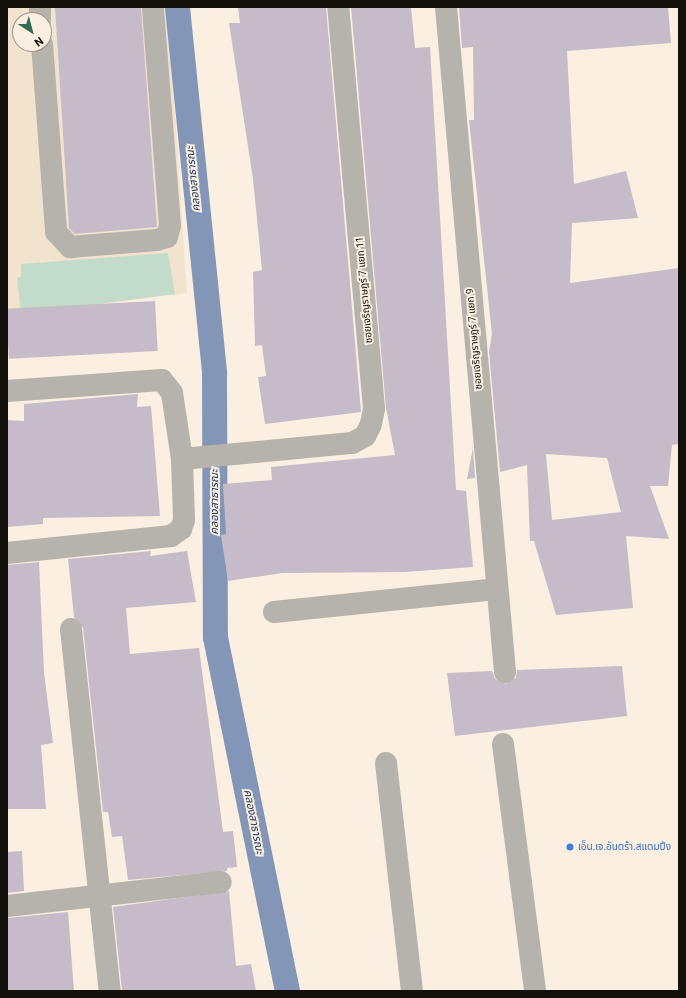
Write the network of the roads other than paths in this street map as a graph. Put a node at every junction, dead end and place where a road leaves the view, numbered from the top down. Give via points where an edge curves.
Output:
1 (153, 7) edge
2 (338, 7) edge
3 (446, 7) edge
4 (43, 52) edge
5 (7, 391) edge
6 (189, 458) junction
7 (7, 553) edge
8 (496, 589) junction
9 (274, 612) dead end
10 (71, 630) dead end
11 (505, 672) dead end
12 (503, 744) dead end
13 (386, 763) dead end
14 (221, 882) dead end
15 (99, 896) junction
16 (7, 906) edge
17 (110, 991) edge
18 (412, 991) edge
19 (535, 991) edge

1 - 4 street via 170,225 167,237 70,247 56,232
2 - 6 street, ซอยเจริญราษฎร์ 7 แยก 11 via 374,408 372,424 365,436 352,443
3 - 8 street, ซอยเจริญราษฎร์ 7 แยก 9
5 - 6 street via 162,380 172,393
6 - 7 street via 184,520 177,533
8 - 9 street
8 - 11 street, ซอยเจริญราษฎร์ 7 แยก 9
10 - 15 street
12 - 19 street
13 - 18 street
14 - 15 street
15 - 16 street
15 - 17 street

